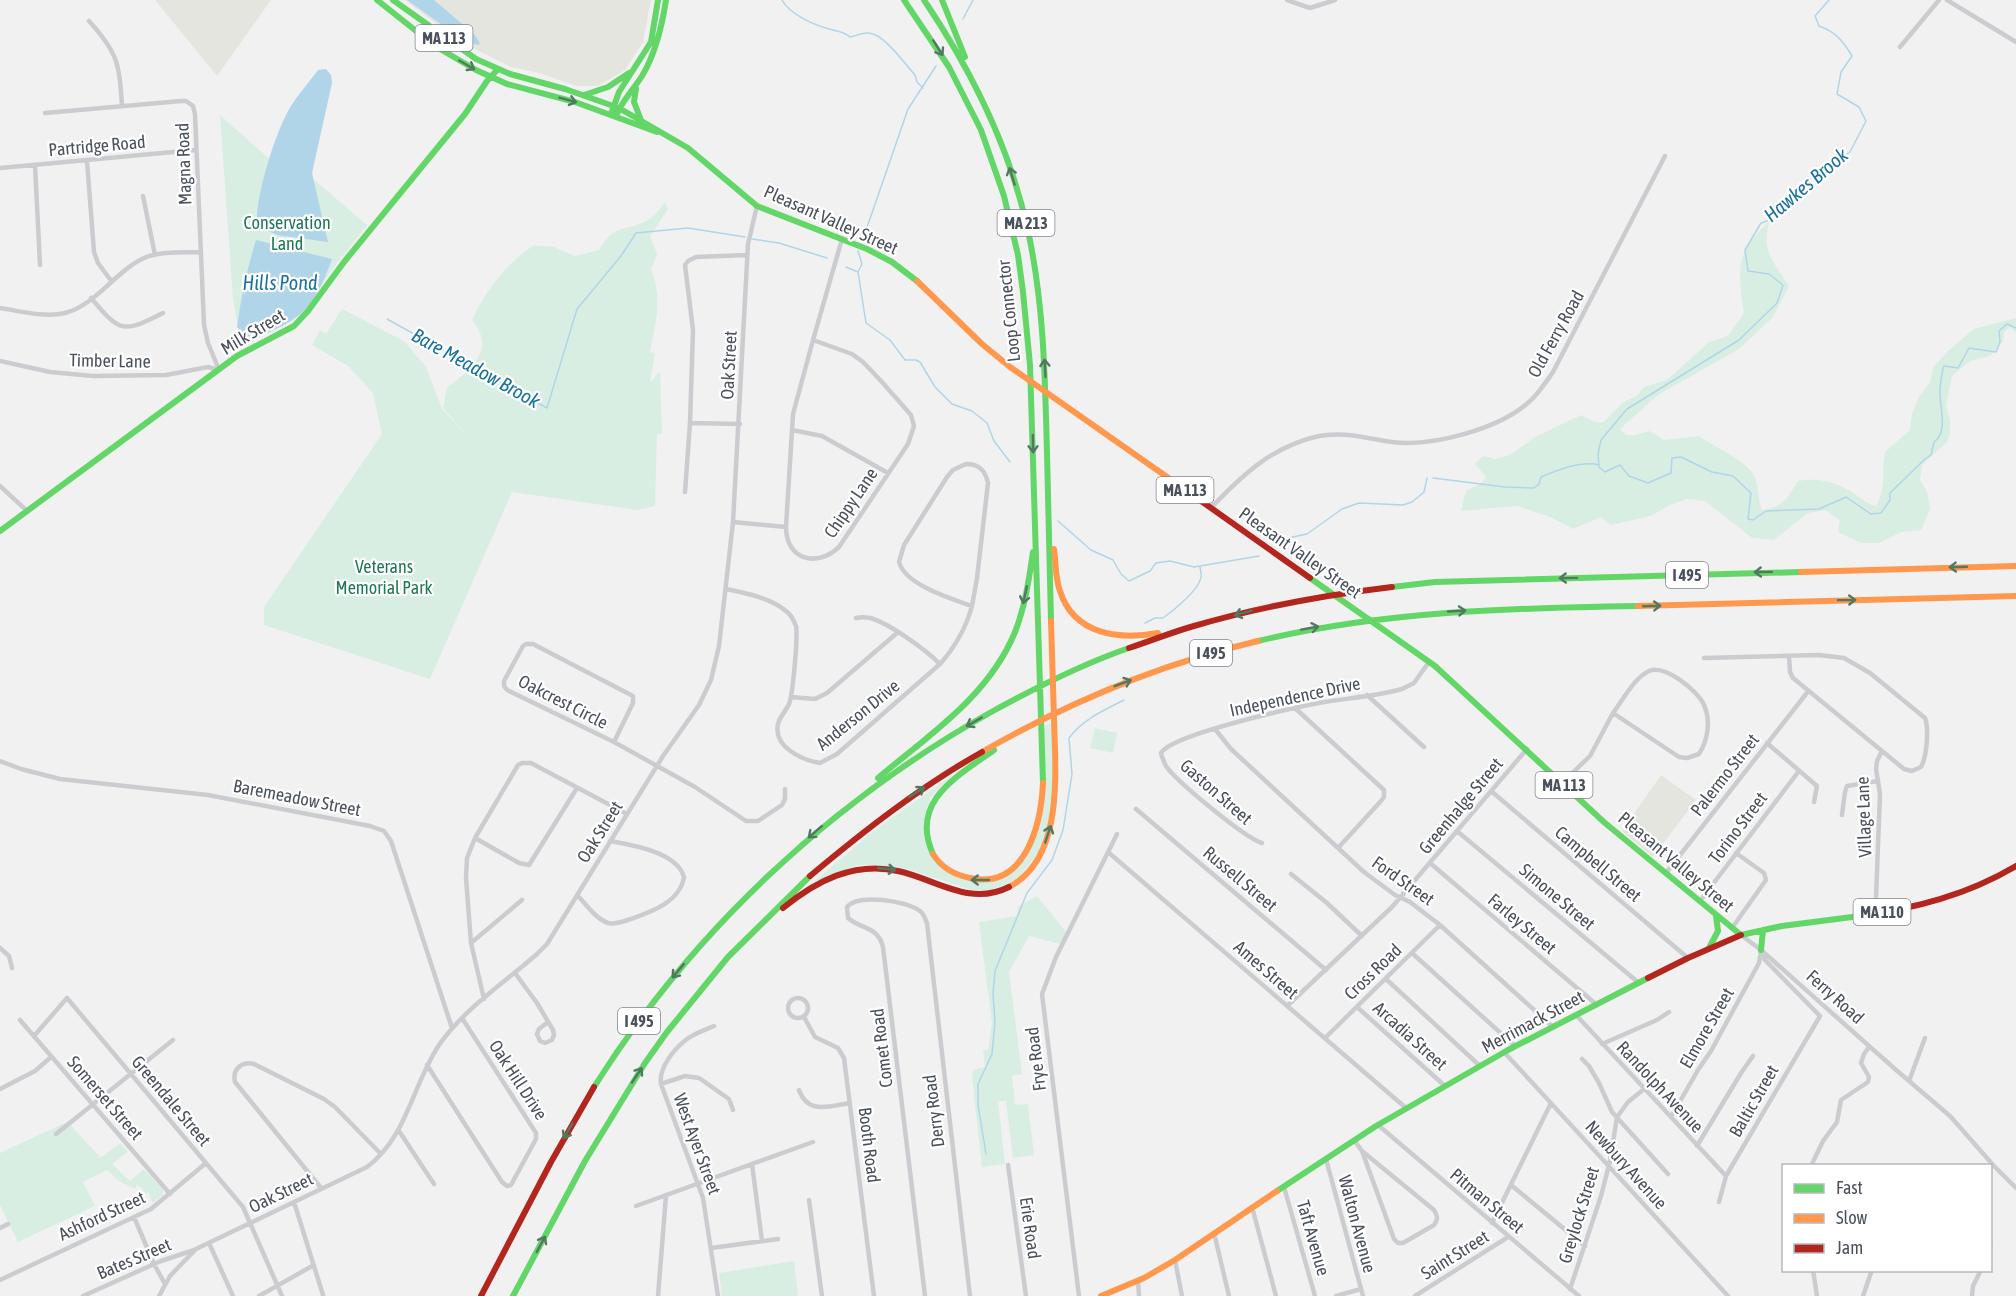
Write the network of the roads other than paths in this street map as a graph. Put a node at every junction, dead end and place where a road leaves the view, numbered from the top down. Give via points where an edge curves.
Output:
1 (378, 0) edge
2 (393, 0) edge
3 (658, 0) edge
4 (666, 0) edge
5 (904, 0) edge
6 (924, 0) edge
7 (942, 0) edge
8 (1287, 0) edge
9 (1335, 0) edge
10 (1939, 0) edge
11 (1947, 0) edge
12 (88, 21) dead end
13 (2016, 42) edge
14 (1900, 47) dead end
15 (640, 62) junction
16 (490, 64) junction
17 (498, 69) junction
18 (490, 76) junction
19 (638, 82) junction
20 (584, 95) junction
21 (982, 99) junction
22 (122, 105) junction
23 (617, 107) junction
24 (45, 112) dead end
25 (614, 115) junction
26 (641, 120) junction
27 (668, 136) junction
28 (195, 150) junction
29 (1665, 156) dead end
30 (87, 161) junction
31 (35, 165) junction
32 (0, 168) edge
33 (143, 196) dead end
34 (758, 206) junction
35 (842, 239) junction
36 (200, 252) junction
37 (155, 255) junction
38 (747, 255) junction
39 (40, 265) dead end
40 (112, 282) junction
41 (91, 298) junction
42 (0, 309) edge
43 (163, 313) dead end
44 (813, 340) junction
45 (0, 361) edge
46 (219, 370) junction
47 (690, 423) junction
48 (740, 424) junction
49 (792, 430) junction
50 (1047, 468) junction
51 (888, 473) junction
52 (0, 486) edge
53 (685, 492) dead end
54 (1210, 508) junction
55 (27, 511) junction
56 (734, 522) junction
57 (786, 527) junction
58 (0, 531) edge
59 (1036, 537) junction
60 (2016, 566) edge
61 (726, 589) junction
62 (2016, 596) edge
63 (972, 606) junction
64 (856, 618) dead end
65 (1191, 627) junction
66 (897, 633) junction
67 (1789, 656) junction
68 (1704, 658) dead end
69 (1429, 662) junction
70 (940, 664) junction
71 (1806, 694) dead end
72 (1367, 695) junction
73 (791, 697) junction
74 (1295, 708) junction
75 (1613, 713) junction
76 (1215, 729) junction
77 (1019, 731) junction
78 (614, 742) junction
79 (1767, 743) junction
80 (1424, 747) dead end
81 (1527, 749) junction
82 (1882, 751) junction
83 (1161, 753) joint
84 (0, 761) edge
85 (657, 765) junction
86 (1799, 771) junction
87 (1878, 780) junction
88 (1562, 783) junction
89 (577, 788) junction
90 (785, 789) dead end
91 (1491, 791) junction
92 (861, 796) junction
93 (1814, 802) dead end
94 (1136, 809) dead end
95 (627, 814) junction
96 (1842, 815) dead end
97 (1457, 831) junction
98 (1116, 834) dead end
99 (475, 838) junction
100 (610, 841) junction
101 (1262, 843) dead end
102 (1338, 848) junction
103 (1108, 852) junction
104 (1736, 853) junction
105 (1430, 863) junction
106 (2016, 866) edge
107 (1665, 873) junction
108 (1291, 874) dead end
109 (577, 895) junction
110 (1401, 898) junction
111 (522, 900) dead end
112 (1700, 901) junction
113 (1878, 913) junction
114 (1715, 914) junction
115 (927, 923) joint
116 (1440, 925) junction
117 (1732, 928) junction
118 (1763, 930) junction
119 (1741, 935) junction
120 (1362, 936) junction
121 (745, 939) junction
122 (471, 943) junction
123 (0, 948) edge
124 (1709, 948) junction
125 (1761, 950) junction
126 (1412, 953) junction
127 (1688, 958) junction
128 (12, 968) dead end
129 (1326, 970) junction
130 (515, 973) junction
131 (1386, 979) junction
132 (1639, 983) junction
133 (484, 999) junction
134 (1597, 1005) junction
135 (1287, 1006) junction
136 (1357, 1007) junction
137 (1669, 1012) dead end
138 (1576, 1016) junction
139 (804, 1017) junction
140 (462, 1018) junction
141 (20, 1020) dead end
142 (1657, 1020) junction
143 (548, 1022) junction
144 (1663, 1025) dead end
145 (714, 1026) dead end
146 (1553, 1027) junction
147 (452, 1028) junction
148 (34, 1036) junction
149 (1325, 1038) junction
150 (1925, 1038) dead end
151 (173, 1040) dead end
152 (1602, 1044) junction
153 (1515, 1046) junction
154 (1869, 1047) junction
155 (1504, 1052) junction
156 (1753, 1056) dead end
157 (51, 1057) junction
158 (1582, 1059) dead end
159 (427, 1065) junction
160 (1480, 1066) junction
161 (131, 1075) junction
162 (1909, 1081) junction
163 (661, 1084) junction
164 (1445, 1086) junction
165 (0, 1089) edge
166 (1644, 1089) junction
167 (799, 1090) dead end
168 (850, 1103) junction
169 (1551, 1103) junction
170 (93, 1105) junction
171 (1406, 1108) junction
172 (734, 1110) dead end
173 (1617, 1117) junction
174 (1671, 1117) junction
175 (1378, 1125) junction
176 (399, 1131) junction
177 (56, 1134) dead end
178 (1354, 1140) junction
179 (813, 1143) dead end
180 (1697, 1146) junction
181 (1362, 1150) junction
182 (381, 1154) junction
183 (1326, 1159) junction
184 (206, 1164) junction
185 (752, 1164) junction
186 (1812, 1164) edge
187 (1989, 1164) edge
188 (1008, 1165) dead end
189 (1609, 1165) junction
190 (1992, 1167) edge
191 (1668, 1174) dead end
192 (1726, 1176) junction
193 (434, 1184) dead end
194 (698, 1184) junction
195 (1510, 1185) junction
196 (1284, 1187) junction
197 (321, 1188) junction
198 (2016, 1188) edge
199 (170, 1194) junction
200 (666, 1195) junction
201 (809, 1200) dead end
202 (294, 1202) junction
203 (1719, 1202) dead end
204 (636, 1206) dead end
205 (1252, 1207) junction
206 (134, 1217) junction
207 (251, 1223) junction
208 (1491, 1223) junction
209 (8, 1224) dead end
210 (0, 1228) edge
211 (1214, 1233) junction
212 (1508, 1237) junction
213 (778, 1239) dead end
214 (762, 1241) junction
215 (209, 1243) junction
216 (1585, 1246) junction
217 (711, 1248) junction
218 (196, 1249) junction
219 (1175, 1260) junction
220 (154, 1264) junction
221 (314, 1265) junction
222 (1813, 1272) edge
223 (1871, 1272) edge
224 (1980, 1272) edge
225 (0, 1280) edge
226 (1138, 1281) junction
227 (165, 1284) junction
228 (278, 1285) junction
229 (1361, 1289) junction
230 (1570, 1289) junction
231 (323, 1294) dead end
232 (83, 1296) edge
233 (159, 1296) edge
234 (233, 1296) edge
235 (259, 1296) edge
236 (282, 1296) edge
237 (481, 1296) edge
238 (513, 1296) edge
239 (658, 1296) edge
240 (718, 1296) edge
241 (822, 1296) edge
242 (874, 1296) edge
243 (925, 1296) edge
244 (970, 1296) edge
245 (1026, 1296) edge
246 (1078, 1296) edge
247 (1101, 1296) edge
248 (1139, 1296) edge
249 (1182, 1296) edge
250 (1229, 1296) edge
251 (1276, 1296) edge
252 (1316, 1296) edge
253 (1336, 1296) edge
254 (1363, 1296) edge
255 (1415, 1296) edge
256 (1579, 1296) edge
257 (1728, 1296) edge
258 (1817, 1296) edge
259 (1863, 1296) edge
260 (1972, 1296) edge

1 -> 18 main road, Pleasant Valley Street / MA 113 via 435,46
2 - 16 main road, Pleasant Valley Street / MA 113 via 463,52
3 - 15 main road via 653,33
4 - 19 main road via 657,44
5 -> 59 main road, Loop Connector / MA 213 via 959,85 1000,180 1010,218 1024,287 1030,348
6 - 21 main road, Loop Connector / MA 213 via 953,43
7 - 21 main road
8 - 9 street via 1310,8
10 - 14 street
11 - 13 street
12 - 22 street via 109,44 117,61
15 - 20 main road via 617,82
15 - 23 main road via 619,92
16 - 17 main road, Pleasant Valley Street / MA 113
16 - 18 main road
17 - 18 main road, Milk Street
17 - 20 main road, Pleasant Valley Street / MA 113
18 -> 25 main road, Pleasant Valley Street / MA 113 via 524,90
18 - 46 main road, Milk Street via 468,110 341,265 308,314
19 - 23 main road
19 - 26 main road via 634,102
20 - 23 main road, Pleasant Valley Street / MA 113
50 -> 21 main road, Loop Connector / MA 213 via 1043,335 1032,251 1010,169
22 - 24 street, Magna Road
22 - 28 street, Magna Road via 190,103 195,114
23 - 25 main road
23 - 26 main road, Pleasant Valley Street / MA 113
25 - 27 main road, Pleasant Valley Street / MA 113
26 - 27 main road, Pleasant Valley Street / MA 113
27 - 34 main road, Pleasant Valley Street / MA 113
28 - 30 street, Partridge Road
28 - 36 street, Magna Road
29 - 54 street, Old Ferry Road via 1553,372 1530,401 1496,422 1442,439 1394,442 1342,434 1302,440 1262,459
30 - 31 street, Partridge Road
30 - 40 street via 94,252
31 - 32 street, Partridge Road
31 - 39 street
33 - 37 street
34 - 35 main road, Pleasant Valley Street / MA 113
34 - 38 street, Oak Street
35 - 44 street
35 - 54 main road, Pleasant Valley Street / MA 113 via 909,273 982,344
36 - 37 street
36 - 46 street, Magna Road via 205,334
37 - 40 street via 133,265
38 - 47 street via 696,257 686,265 693,330
38 - 48 street, Oak Street
40 - 41 street
41 - 42 street via 58,314
41 - 43 street via 106,318 120,327 134,326
44 - 49 street
44 - 51 street, Chippy Lane via 846,351 863,362 911,415 911,439
45 - 46 street, Timber Lane via 93,376 176,374 208,367
46 - 55 main road, Milk Street
47 - 48 street
47 - 53 street
48 - 56 street, Oak Street
49 - 51 street via 822,436
49 - 57 street
50 - 65 main road via 1059,584 1075,618 1094,631 1122,637
121 -> 50 main road via 804,892 857,869 906,872 975,894 1011,886 1035,862 1052,821 1055,790
51 - 57 street, Chippy Lane via 832,554 809,560 790,545
52 - 55 street
54 - 69 main road, Pleasant Valley Street / MA 113
55 - 58 main road, Milk Street
56 - 57 street
56 - 61 street, Oak Street
59 -> 77 main road via 1042,775 1038,824 1024,856 1002,876 983,881 954,875 941,866 927,842 931,804 951,781
59 -> 92 main road via 1022,613 998,666 977,691
60 -> 65 main road, I 495 via 1435,582 1294,601
61 - 73 street, Anderson Drive via 781,607 791,616 797,637
61 - 85 street, Oak Street via 708,690
77 -> 62 main road, I 495 via 1069,705 1162,669 1246,643 1390,616
63 - 63 street, Anderson Drive via 910,578 899,562 904,545 947,477 958,467 972,464 982,469 988,483
63 - 70 street, Anderson Drive via 959,637
64 - 66 street via 870,618
65 -> 92 main road, I 495 via 1125,650 1026,694 929,749
66 - 70 street
66 - 73 street via 827,693 815,699
67 - 68 street
67 - 82 street, Village Lane via 1793,678
67 - 82 street via 1826,656 1850,661 1925,718 1924,759 1919,768 1907,770
69 - 72 street, Independence Drive via 1408,687
69 - 81 main road, Pleasant Valley Street / MA 113
70 - 73 street, Anderson Drive via 837,754 820,763 794,754 778,734 778,723
71 - 79 street, Palermo Street
72 - 74 street, Independence Drive
72 - 80 street
74 - 76 street, Independence Drive
74 - 102 street via 1384,790 1381,801
75 - 75 street via 1679,757 1700,754 1707,738 1705,706 1666,671 1647,671
75 - 88 street via 1590,756
76 - 83 street, Independence Drive via 1176,742
76 - 102 street, Ford Street
121 -> 77 main road, I 495 via 812,874 879,819 943,775
78 - 78 street, Oakcrest Circle via 507,690 504,681 523,646 533,644 633,696
78 - 85 street, Oakcrest Circle
79 - 86 street
79 - 107 street, Palermo Street
81 - 88 main road, Pleasant Valley Street / MA 113
81 - 91 street, Greenhalge Street
82 - 87 street, Village Lane via 1876,765
83 - 101 street, Gaston Street via 1173,774 1245,835
84 - 147 street, Baremeadow Street via 60,779 230,798 384,831 391,841
85 - 90 street, Oakcrest Circle via 751,822 782,805
85 - 95 street, Oak Street
86 - 93 street via 1817,786
86 - 104 street, Torino Street
87 - 96 street via 1847,786
87 - 113 street, Village Lane
88 - 107 main road, Pleasant Valley Street / MA 113
89 - 95 street
89 - 99 street via 522,763
89 - 99 street via 529,865
91 - 97 street, Greenhalge Street
91 - 127 street, Campbell Street
92 -> 237 main road, I 495 via 749,893 650,1006 571,1126
94 - 129 street, Russell Street
95 - 100 street, Oak Street
97 - 105 street, Greenhalge Street
97 - 132 street, Simone Street
98 - 103 street, Frye Road
99 - 122 street via 466,867
100 - 109 street, Oak Street
100 - 109 street via 662,855 684,877 680,887 652,913 612,924
102 - 110 street, Ford Street
103 - 135 street, Ames Street
103 - 246 street, Frye Road via 1042,994
104 - 112 street, Torino Street
104 - 117 street via 1764,873 1766,880
105 - 110 street, Greenhalge Street
105 - 134 street, Farley Street
106 - 113 main road, Merrimack Street / MA 110 via 1953,898
107 - 112 main road, Pleasant Valley Street / MA 113
108 - 120 street
109 - 130 street, Oak Street via 547,944
110 - 116 street, Ford Street
110 - 120 street, Greenhalge Street
111 - 122 street
112 - 114 main road, Pleasant Valley Street / MA 113
113 - 118 main road, Merrimack Street / MA 110
114 - 117 main road, Pleasant Valley Street / MA 113
114 - 124 main road via 1718,931
115 - 243 street, Comet Road via 918,910 886,900 854,901 846,909 849,920 876,932 883,944
115 - 244 street, Derry Road
116 - 126 street, Cross Road
116 - 146 street, Ford Street
117 - 119 main road, Pleasant Valley Street / MA 113
118 - 119 main road, Merrimack Street / MA 110
118 - 125 main road
119 - 124 main road, Merrimack Street / MA 110
119 - 125 street, Ferry Road
120 - 129 street, Greenhalge Street
238 -> 121 main road, I 495 via 597,1138 633,1080 689,1003
122 - 133 street
123 - 128 street via 11,959
124 - 127 main road, Merrimack Street / MA 110
125 - 154 street, Ferry Road
125 - 174 street, Elmore Street via 1759,963
125 - 192 street, Baltic Street via 1765,960 1820,1016
126 - 131 street, Cross Road
126 - 153 street
127 - 132 main road, Merrimack Street / MA 110
129 - 135 street, Greenhalge Street
130 - 133 street, Oak Street
130 - 143 street
131 - 136 street, Cross Road
131 - 160 street
132 - 134 main road, Merrimack Street / MA 110
133 - 140 street, Oak Street
134 - 138 main road, Merrimack Street / MA 110
135 - 149 street, Ames Street
136 - 149 street, Cross Road
136 - 164 street, Arcadia Street
137 - 142 street
138 - 146 main road, Merrimack Street / MA 110
138 - 152 street, Randolph Avenue
139 - 139 street, Booth Road via 791,1015 791,1000 801,998 807,1003
139 - 168 street, Booth Road via 815,1037 843,1054
140 - 147 street, Oak Street
140 - 159 street, Oak Hill Drive via 536,1132 511,1185 502,1182
141 - 148 street, Somerset Street
142 - 144 street
142 - 152 street
143 - 143 street via 554,1035 545,1043 537,1034
145 - 163 street, West Ayer Street via 684,1042 662,1070
146 - 153 main road, Merrimack Street / MA 110
147 - 159 street, Oak Street
148 - 157 street, Somerset Street
148 - 161 street, Greendale Street via 67,998
149 - 171 street, Ames Street
150 - 162 street
151 - 161 street
152 - 166 street, Randolph Avenue
153 - 155 main road, Merrimack Street / MA 110
154 - 162 street, Ferry Road
154 - 186 street via 1862,1063 1868,1082 1841,1100 1837,1122 1822,1141
155 - 160 main road, Merrimack Street / MA 110
155 - 169 street, Newbury Avenue
156 - 180 street
157 - 165 street via 35,1071
157 - 170 street, Somerset Street
158 - 173 street
159 - 176 street, Oak Street
160 - 164 main road, Merrimack Street / MA 110
161 - 170 street
161 - 184 street, Greendale Street
162 - 187 street, Ferry Road via 1950,1116
163 - 172 street via 685,1076 699,1078 729,1100
163 - 194 street, West Ayer Street
164 - 171 main road, Merrimack Street / MA 110
166 - 173 street
166 - 174 street, Randolph Avenue
167 - 168 street via 804,1102 814,1107
168 - 242 street, Booth Road
169 - 189 street, Newbury Avenue
169 - 195 street
170 - 177 street
170 - 199 street, Somerset Street
171 - 175 main road, Merrimack Street / MA 110
173 - 189 street, Greylock Street
173 - 191 street
174 - 180 street, Randolph Avenue
175 - 178 main road, Merrimack Street / MA 110
175 - 208 street, Pitman Street
176 - 182 street, Oak Street
176 - 193 street
178 - 181 street
178 - 183 main road, Merrimack Street / MA 110
179 - 185 street
180 - 192 street, Randolph Avenue
181 - 181 street via 1434,1210 1438,1216 1434,1225 1403,1243 1394,1239
182 - 197 street, Oak Street via 367,1167
182 - 197 street via 324,1099 254,1064 239,1066 235,1082
183 - 196 main road, Merrimack Street / MA 110
183 - 229 street, Walton Avenue
184 - 199 street, Ashford Street
184 - 207 street, Greendale Street via 243,1207
185 - 194 street
185 - 214 street
188 - 245 street, Erie Road
189 - 216 street, Greylock Street
189 - 257 street, Newbury Avenue
190 - 198 street, Ferry Road
192 - 203 street, Baltic Street
194 - 200 street
194 - 217 street, West Ayer Street
195 - 208 street
195 - 216 street
196 - 205 main road, Merrimack Street / MA 110
196 - 252 street, Taft Avenue
197 - 202 street, Oak Street
199 - 206 street, Ashford Street
200 - 204 street
200 - 239 street
201 - 241 street
202 - 207 street, Oak Street
202 - 221 street
205 - 211 main road, Merrimack Street / MA 110
205 - 251 street
206 - 220 street
206 - 225 street, Ashford Street
207 - 215 street, Oak Street
207 - 228 street, Greendale Street
208 - 212 street, Pitman Street
209 - 210 street
211 - 219 main road, Merrimack Street / MA 110
211 - 250 street
212 - 230 street, Pitman Street
212 - 255 street, Saint Street
213 - 214 street
214 - 217 street
215 - 218 street, Oak Street
215 - 234 street
216 - 230 street, Greylock Street
217 - 240 street, West Ayer Street
218 - 220 street, Bates Street
218 - 227 street, Oak Street
219 - 226 main road, Merrimack Street / MA 110
219 - 249 street
220 - 227 street
220 - 232 street, Bates Street
221 - 228 street
221 - 231 street
222 - 258 street
223 - 259 street
224 - 260 street
226 - 247 main road, Merrimack Street / MA 110
226 - 248 street
227 - 233 street, Oak Street
228 - 235 street
228 - 236 street, Greendale Street
229 - 253 street
229 - 254 street, Walton Avenue
230 - 256 street, Pitman Street

